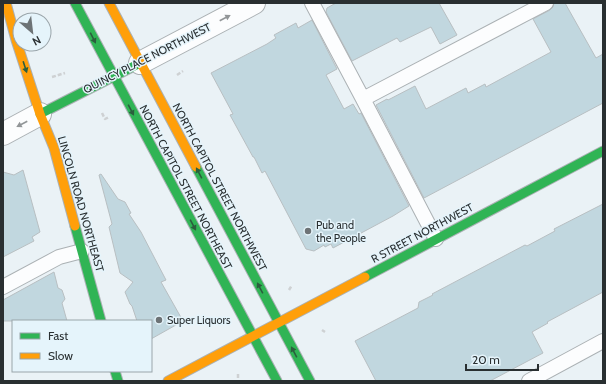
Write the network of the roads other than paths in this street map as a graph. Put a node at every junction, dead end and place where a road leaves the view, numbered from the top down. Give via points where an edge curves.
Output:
1 (6, 3) edge
2 (75, 3) edge
3 (109, 3) edge
4 (254, 3) edge
5 (312, 3) edge
6 (546, 3) edge
7 (140, 63) junction
8 (113, 76) junction
9 (363, 99) junction
10 (40, 114) junction
11 (3, 134) edge
12 (603, 151) edge
13 (436, 239) junction
14 (82, 251) junction
15 (3, 287) edge
16 (101, 320) edge
17 (279, 322) junction
18 (253, 336) junction
19 (603, 341) edge
20 (168, 381) edge
21 (277, 381) edge
22 (310, 381) edge
23 (529, 381) edge

1 -> 10 street, LINCOLN ROAD NORTHEAST
2 -> 8 street, NORTH CAPITOL STREET NORTHEAST
3 - 7 street, NORTH CAPITOL STREET NORTHWEST
7 -> 4 street, QUINCY PLACE NORTHWEST
5 - 9 lane
6 - 9 lane
7 - 8 street, QUINCY PLACE NORTHWEST
17 -> 7 street, NORTH CAPITOL STREET NORTHWEST
8 - 10 street, QUINCY PLACE NORTHWEST
8 -> 18 street, NORTH CAPITOL STREET NORTHEAST
9 - 13 lane
10 -> 11 street
10 - 14 street, LINCOLN ROAD NORTHEAST via 54,148
12 - 13 street, R STREET NORTHWEST
13 - 17 street, R STREET NORTHWEST
14 - 15 lane via 59,257
14 - 16 street, LINCOLN ROAD NORTHEAST
17 - 18 street, R STREET NORTHWEST
22 -> 17 street, NORTH CAPITOL STREET NORTHWEST
18 - 20 street, R STREET NORTHWEST
18 - 21 street, NORTH CAPITOL STREET NORTHEAST
19 - 23 lane

